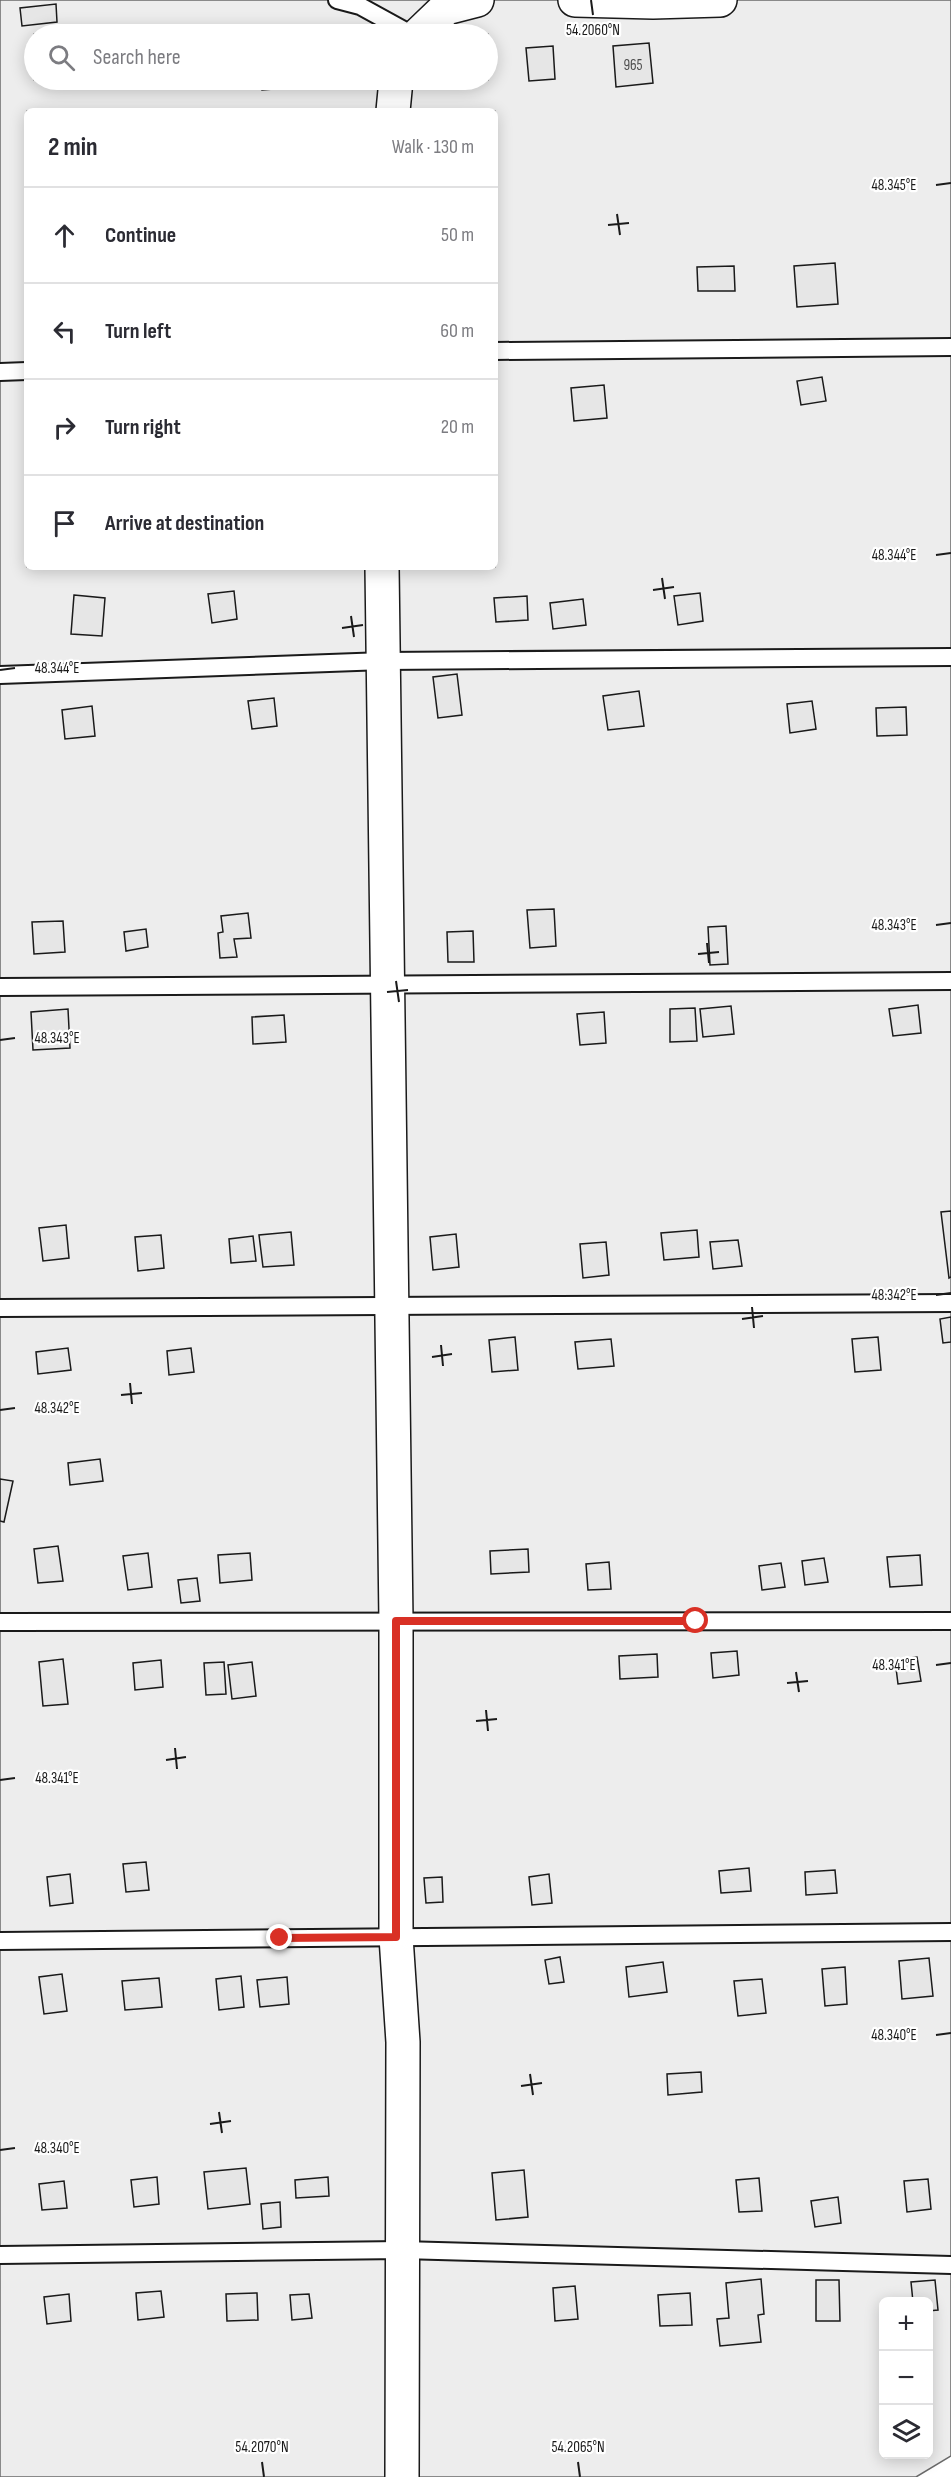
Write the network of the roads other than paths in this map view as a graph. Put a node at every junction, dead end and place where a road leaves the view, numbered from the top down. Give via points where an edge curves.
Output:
1 (337, 0) edge
2 (477, 0) edge
3 (575, 0) edge
4 (720, 0) edge
5 (393, 24) edge
6 (429, 24) edge
7 (395, 90) edge
8 (393, 108) edge
9 (951, 347) edge
10 (498, 351) edge
11 (24, 371) edge
12 (0, 372) edge
13 (382, 570) edge
14 (951, 657) edge
15 (384, 661) junction
16 (0, 675) edge
17 (951, 981) edge
18 (388, 983) junction
19 (0, 987) edge
20 (951, 1303) edge
21 (392, 1306) junction
22 (0, 1308) edge
23 (396, 1621) junction
24 (951, 1621) edge
25 (0, 1622) edge
26 (951, 1932) edge
27 (396, 1937) junction
28 (0, 1941) edge
29 (402, 2250) junction
30 (0, 2255) edge
31 (951, 2265) edge
32 (402, 2477) edge

1 - 5 lane via 360,6
2 - 6 street via 446,8
3 - 4 street
7 - 8 street
9 - 10 lane
11 - 12 lane
13 - 15 street
14 - 15 lane
15 - 16 lane
15 - 18 street
17 - 18 lane
18 - 19 lane
18 - 21 street
20 - 21 lane
21 - 22 lane
21 - 23 street
23 - 24 lane
23 - 25 lane
23 - 27 street
26 - 27 lane
27 - 28 lane
27 - 29 street via 403,2042
29 - 30 lane
29 - 31 lane
29 - 32 street

